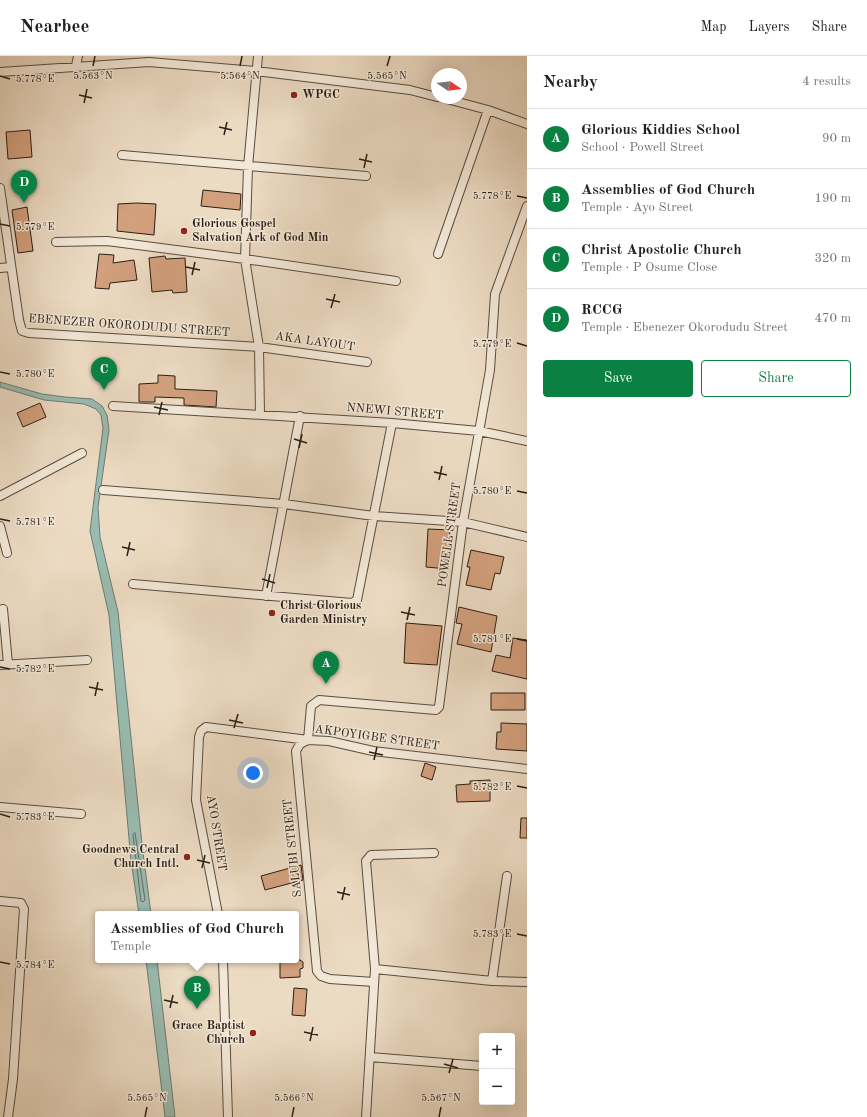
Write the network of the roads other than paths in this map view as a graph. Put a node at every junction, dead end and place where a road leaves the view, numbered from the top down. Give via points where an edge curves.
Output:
1 (78, 56) edge
2 (258, 56) edge
3 (76, 66) junction
4 (256, 71) junction
5 (0, 72) edge
6 (431, 95) edge
7 (466, 104) edge
8 (488, 110) junction
9 (527, 124) edge
10 (122, 155) dead end
11 (248, 167) junction
12 (366, 176) dead end
13 (0, 188) edge
14 (527, 206) edge
15 (56, 242) dead end
16 (438, 254) dead end
17 (245, 259) junction
18 (11, 267) junction
19 (0, 268) edge
20 (396, 280) dead end
21 (259, 347) junction
22 (367, 362) dead end
23 (113, 406) dead end
24 (260, 415) junction
25 (300, 416) junction
26 (392, 423) junction
27 (479, 431) junction
28 (527, 441) edge
29 (82, 453) dead end
30 (103, 490) dead end
31 (0, 496) edge
32 (284, 504) junction
33 (374, 516) junction
34 (463, 522) junction
35 (0, 526) edge
36 (527, 537) edge
37 (7, 553) dead end
38 (133, 584) dead end
39 (266, 596) junction
40 (3, 609) dead end
41 (87, 660) dead end
42 (4, 664) edge
43 (201, 731) joint
44 (308, 740) junction
45 (527, 769) edge
46 (0, 807) edge
47 (82, 814) dead end
48 (434, 853) dead end
49 (507, 876) dead end
50 (0, 901) edge
51 (217, 911) edge
52 (223, 963) edge
53 (375, 969) junction
54 (492, 981) junction
55 (374, 982) junction
56 (527, 982) edge
57 (370, 1057) junction
58 (479, 1066) edge
59 (8, 1117) edge
60 (228, 1117) edge
61 (366, 1117) edge

1 - 3 street
2 - 4 street
3 - 4 street via 148,62
3 - 5 street
4 - 6 street via 410,90
4 - 11 street
7 - 8 street
8 - 9 street
8 - 16 street
10 - 11 street
11 - 12 street
11 - 17 street
13 - 18 street, EBENEZER OKORODUDU STREET
14 - 27 street, POWELL STREET via 495,294 490,370
15 - 17 street via 107,242
17 - 20 street
17 - 21 street
18 - 19 street
18 - 21 street, EBENEZER OKORODUDU STREET via 22,331
21 - 22 street, AKA LAYOUT
21 - 24 street
23 - 24 street, NNEWI STREET
24 - 25 street, NNEWI STREET
25 - 26 street, NNEWI STREET
25 - 32 street
26 - 27 street, NNEWI STREET
26 - 33 street
27 - 28 street, NNEWI STREET
27 - 34 street, POWELL STREET
29 - 31 street
30 - 32 street
32 - 33 street
32 - 39 street
33 - 34 street
33 - 39 street via 357,600 352,603
34 - 36 street
34 - 44 street, POWELL STREET via 440,707 436,710 319,700 311,706
35 - 37 street
38 - 39 street
40 - 42 street
41 - 42 street
43 - 44 street, AKPOYIGBE STREET via 206,727
43 - 51 street, AYO STREET via 196,800
44 - 45 street, AKPOYIGBE STREET via 329,741 373,751
44 - 55 street, SALUBI STREET via 300,744 296,751 318,971 321,976 330,979
46 - 47 street
48 - 53 street via 371,855 366,861
49 - 54 street
50 - 59 street via 21,903 24,909 13,1079
52 - 60 street
53 - 54 street
53 - 55 street
54 - 56 street
55 - 57 street
57 - 58 street
57 - 61 street

